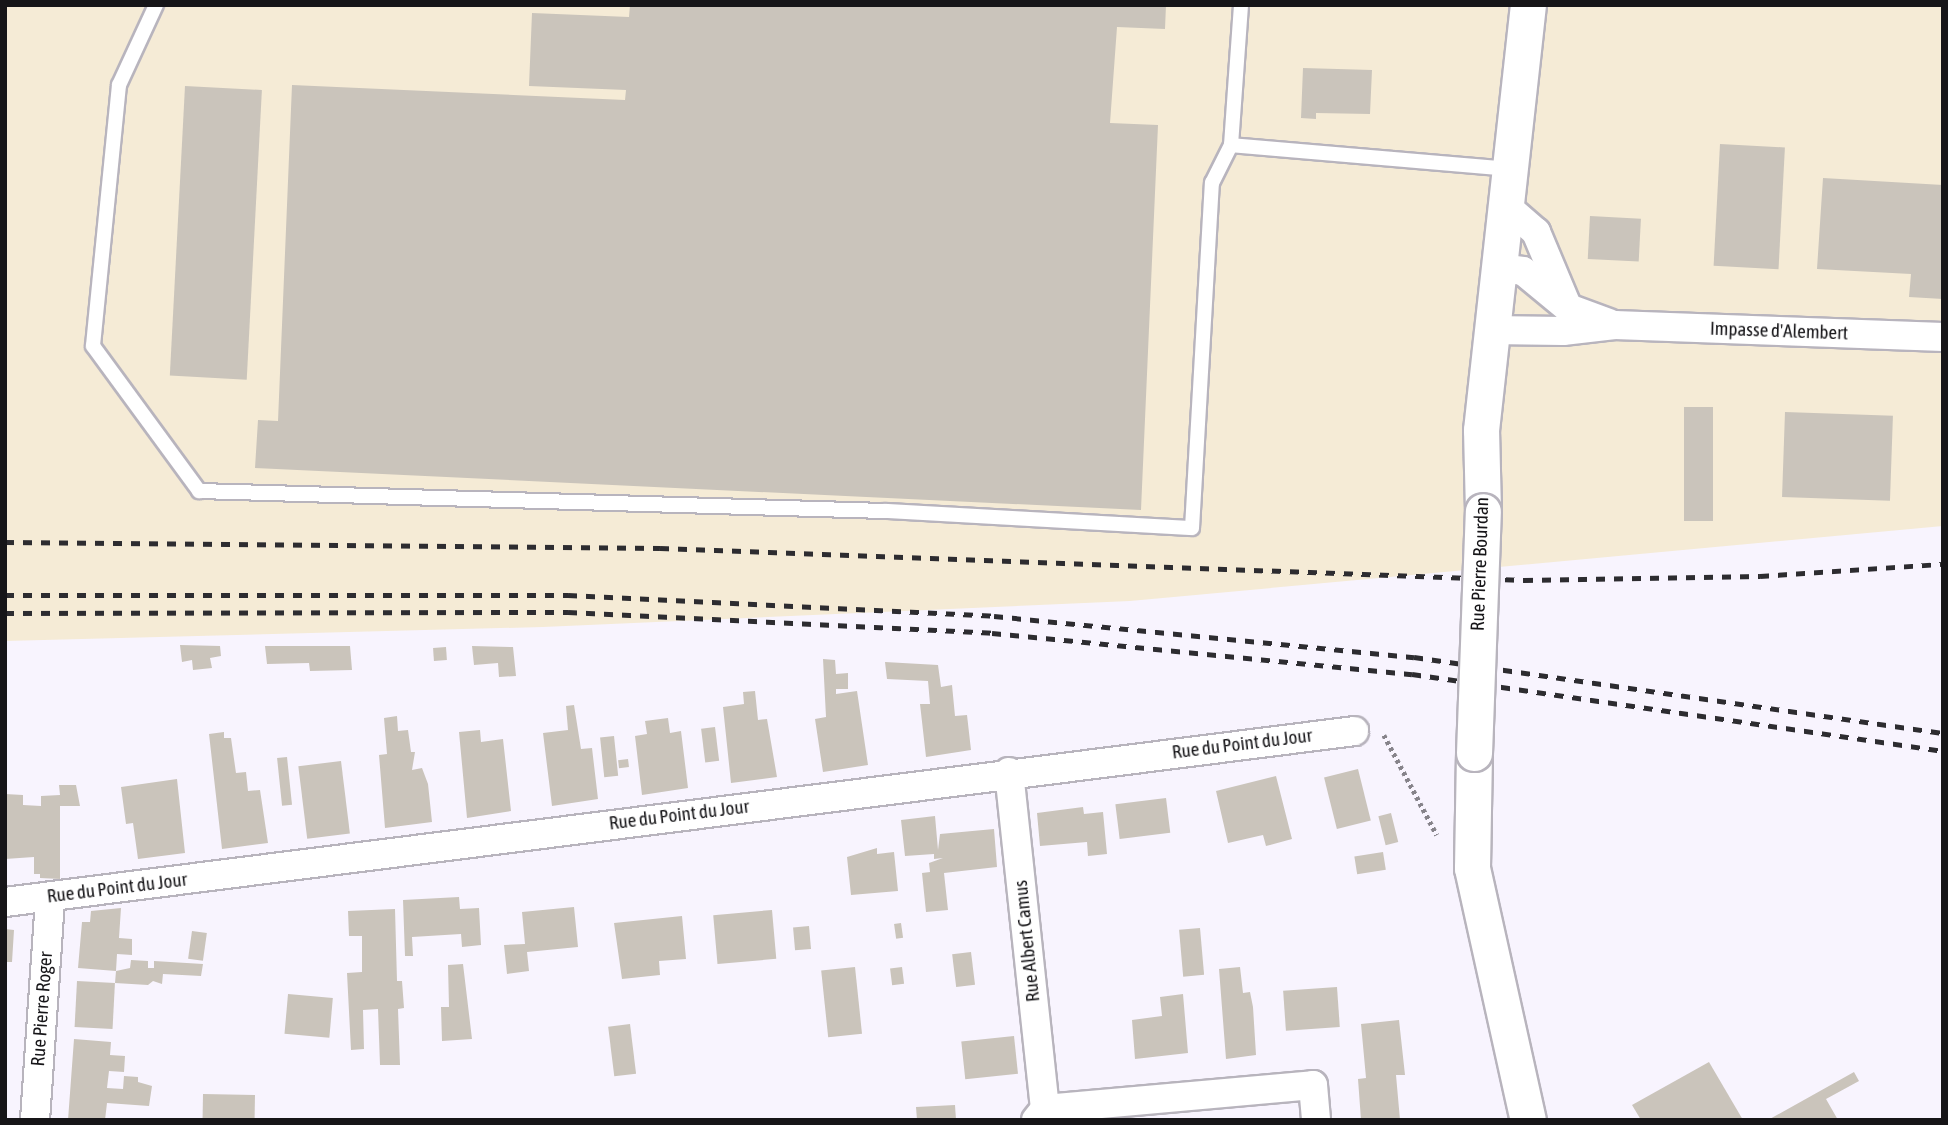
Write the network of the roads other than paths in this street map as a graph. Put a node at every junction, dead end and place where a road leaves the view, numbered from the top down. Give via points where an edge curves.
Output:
1 (156, 5) edge
2 (1241, 5) edge
3 (1528, 5) edge
4 (1231, 145) junction
5 (1510, 169) junction
6 (1506, 206) junction
7 (1499, 268) junction
8 (1568, 308) junction
9 (1615, 325) junction
10 (1491, 330) junction
11 (1943, 337) edge
12 (1354, 731) road end
13 (1009, 772) junction
14 (50, 898) junction
15 (5, 902) edge
16 (1041, 1114) edge
17 (35, 1120) edge
18 (1316, 1120) edge
19 (1528, 1120) edge

1 - 4 lane via 119,85 93,346 199,491 886,511 1192,528 1212,183
2 - 4 lane
3 - 5 street, Rue Pierre Bourdan
4 - 5 lane
5 - 6 street, Rue Pierre Bourdan
6 - 7 street, Rue Pierre Bourdan
6 - 8 street via 1535,232
7 - 8 street, Impasse d'Alembert via 1523,271
7 - 10 street, Rue Pierre Bourdan
8 - 9 street, Impasse d'Alembert
9 - 10 street, Impasse d'Alembert via 1563,331
9 - 11 street, Impasse d'Alembert
10 - 19 street, Rue Pierre Bourdan, bridge via 1481,430 1483,511 1472,868
12 - 13 street, Rue du Point du Jour
13 - 14 street, Rue du Point du Jour
13 - 16 street, Rue Albert Camus
14 - 15 street, Rue du Point du Jour
14 - 17 street, Rue Pierre Roger
16 - 18 street, Rue Albert Camus via 1312,1085

